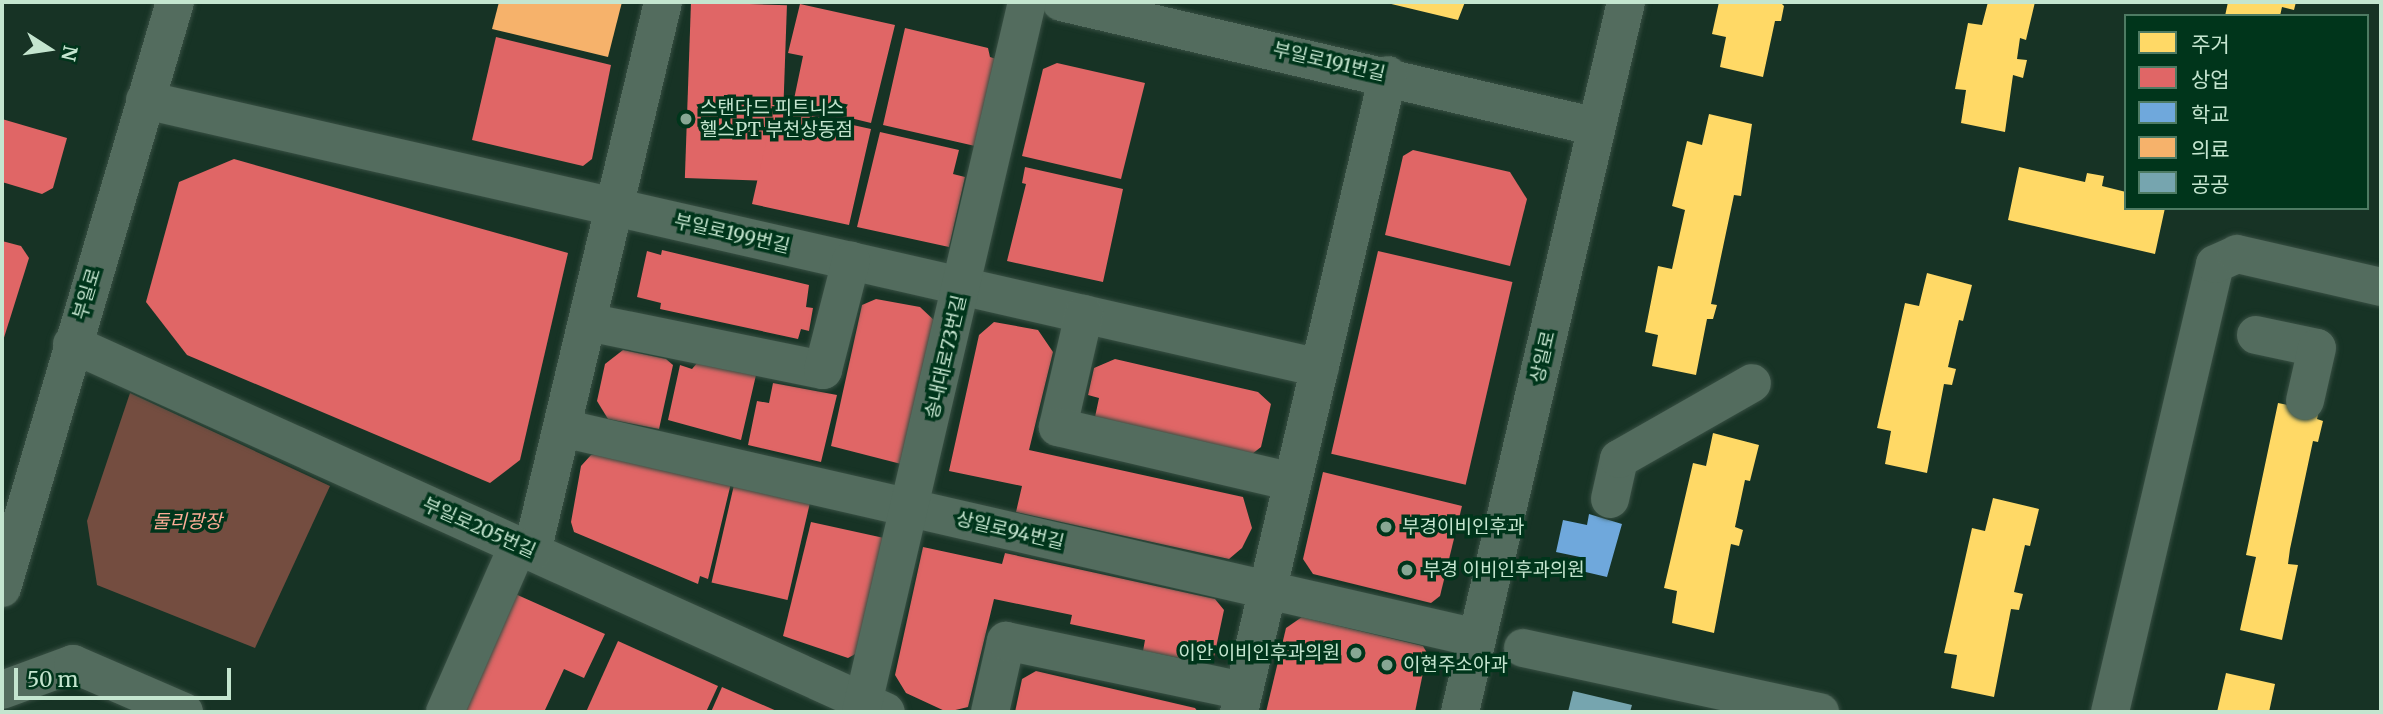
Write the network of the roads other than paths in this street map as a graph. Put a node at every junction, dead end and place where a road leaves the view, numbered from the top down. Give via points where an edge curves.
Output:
1 (175, 2) edge
2 (663, 2) edge
3 (1027, 2) edge
4 (1061, 2) edge
5 (1626, 2) edge
6 (1388, 75) junction
7 (145, 100) junction
8 (1597, 127) junction
9 (615, 207) junction
10 (851, 261) junction
11 (962, 286) junction
12 (2381, 287) edge
13 (1084, 314) junction
14 (587, 322) junction
15 (2256, 335) dead end
16 (72, 344) junction
17 (1320, 368) junction
18 (1752, 383) dead end
19 (2305, 401) dead end
20 (562, 428) junction
21 (1293, 482) junction
22 (1610, 499) dead end
23 (910, 508) junction
24 (525, 549) junction
25 (2, 588) edge
26 (1268, 590) junction
27 (1459, 634) dead end
28 (1523, 648) dead end
29 (2, 690) edge
30 (1242, 702) edge
31 (871, 709) edge
32 (184, 712) edge
33 (445, 712) edge
34 (990, 712) edge
35 (1460, 712) edge
36 (1820, 712) edge
37 (2110, 712) edge

1 - 7 street, 부일로
2 - 9 street
3 - 11 street, 송내대로73번길
4 - 6 street, 부일로191번길
5 - 8 street, 상일로
6 - 8 street, 부일로191번길
6 - 17 street
7 - 9 street, 부일로199번길
7 - 16 street, 부일로
8 - 35 street, 상일로
9 - 10 street, 부일로199번길
9 - 14 street
10 - 11 street, 부일로199번길
10 - 14 street via 823,370
11 - 13 street, 부일로199번길
11 - 23 street, 송내대로73번길
12 - 37 street via 2237,254 2215,264
13 - 17 street, 부일로199번길
13 - 21 street via 1058,428
14 - 20 street
15 - 19 street via 2317,348
16 - 24 street, 부일로205번길
16 - 25 street, 부일로
17 - 21 street
18 - 22 street via 1619,459
20 - 23 street, 상일로94번길
20 - 24 street
21 - 26 street
23 - 26 street, 상일로94번길
23 - 31 street, 송내대로73번길
24 - 31 street, 부일로205번길
24 - 33 street
26 - 27 street, 상일로94번길
26 - 30 street
28 - 36 street
29 - 32 street via 74,664
30 - 34 street via 1006,640

